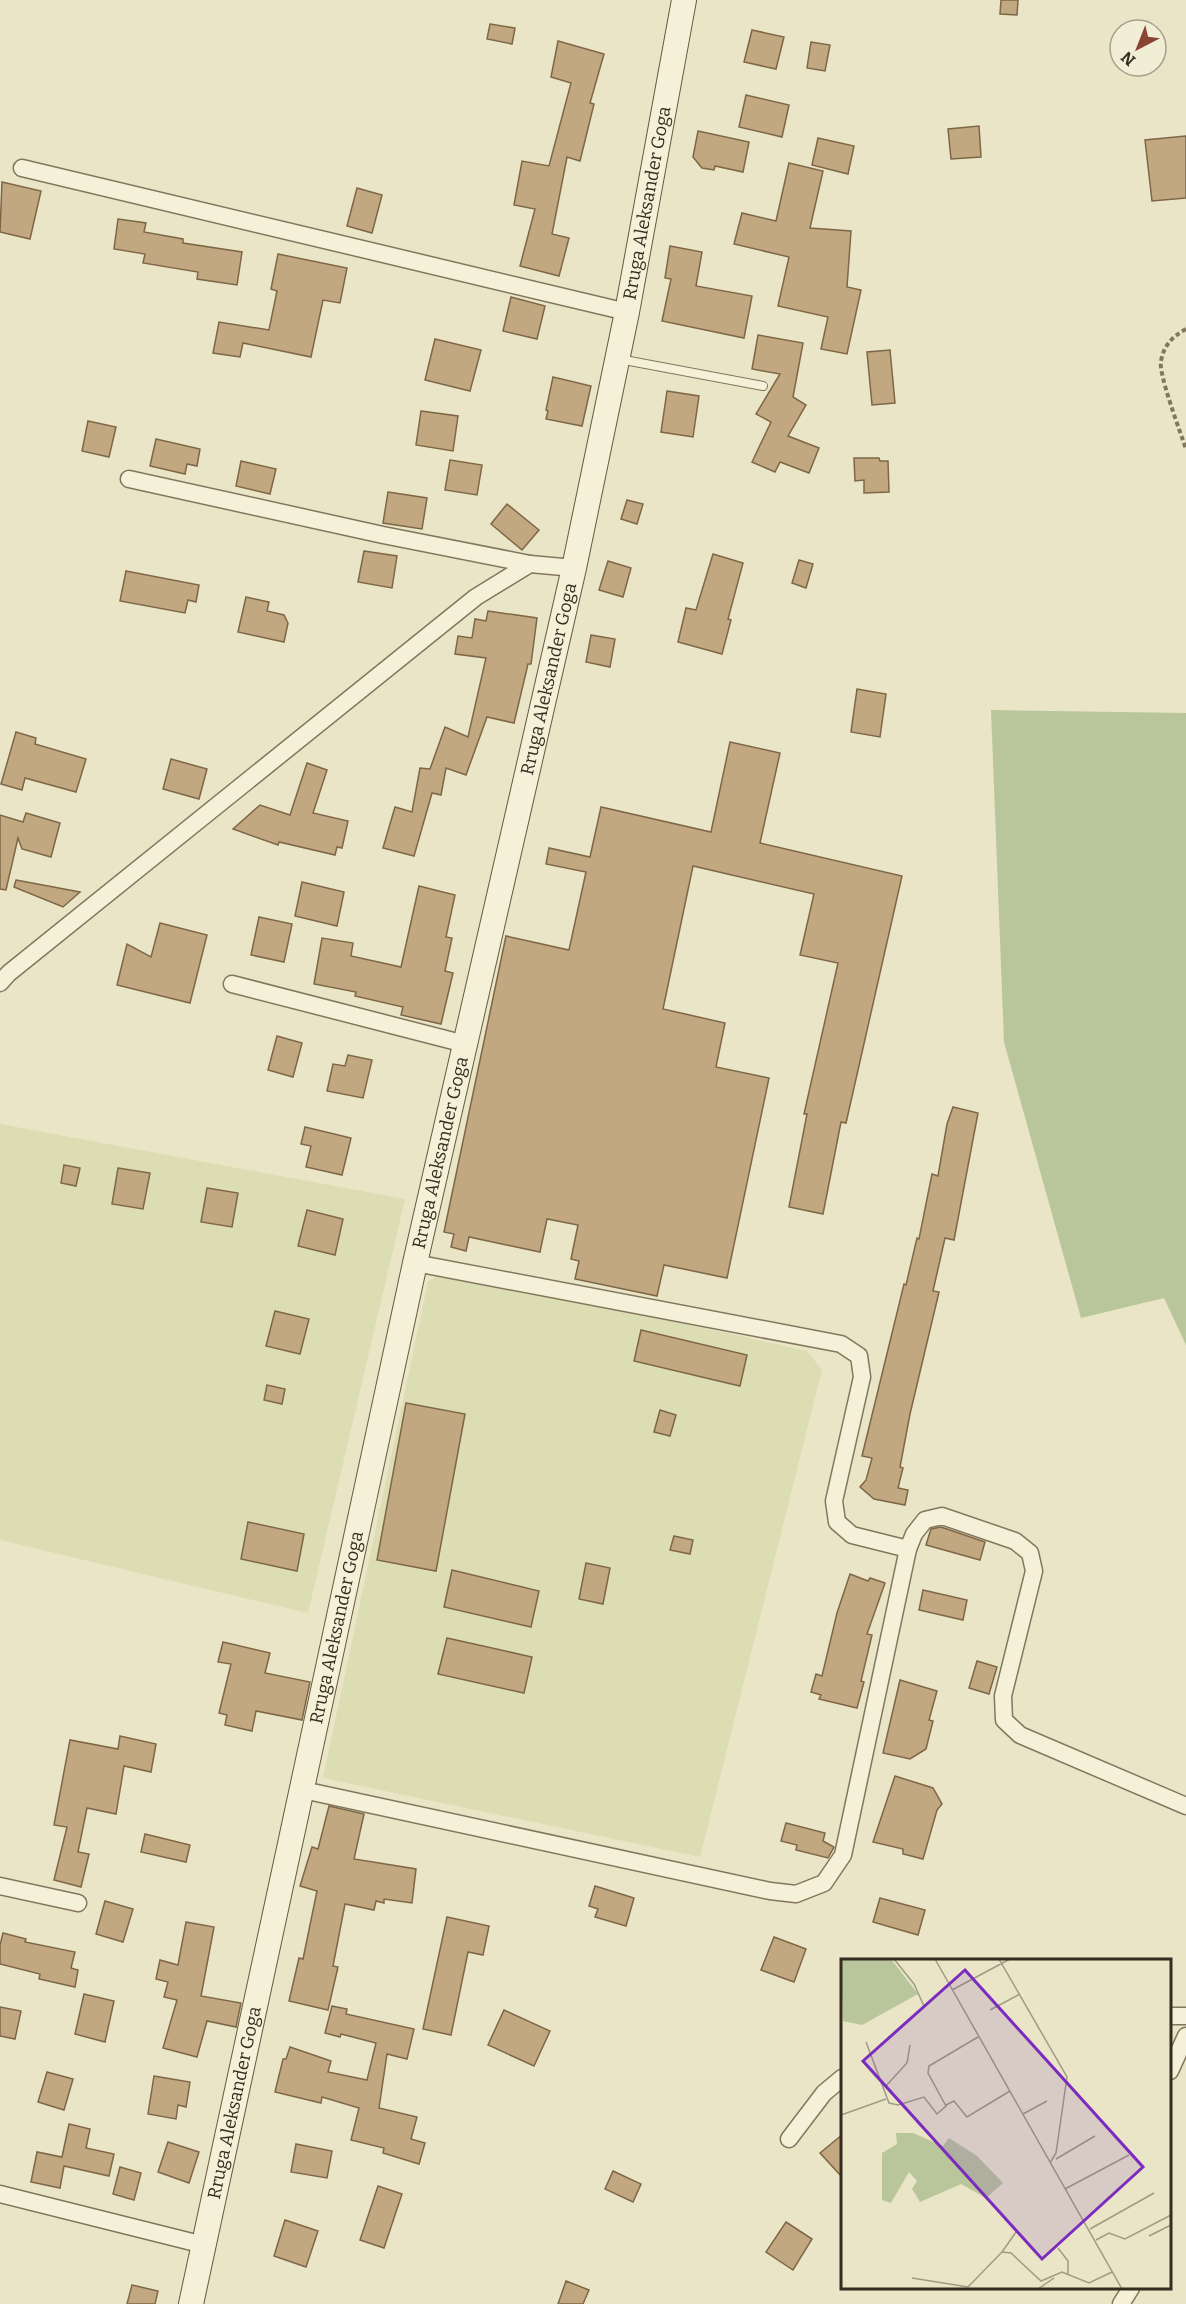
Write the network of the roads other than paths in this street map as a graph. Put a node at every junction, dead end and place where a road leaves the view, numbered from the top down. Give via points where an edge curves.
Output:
1 (684, 0) edge
2 (22, 168) dead end
3 (627, 312) junction
4 (617, 359) junction
5 (763, 386) dead end
6 (129, 478) dead end
7 (530, 564) junction
8 (574, 568) junction
9 (0, 983) edge
10 (232, 984) dead end
11 (465, 1044) junction
12 (415, 1263) junction
13 (908, 1549) junction
14 (303, 1790) junction
15 (1186, 1806) edge
16 (0, 1886) edge
17 (78, 1903) dead end
18 (1186, 2036) edge
19 (1171, 2069) edge
20 (841, 2080) edge
21 (789, 2139) dead end
22 (0, 2194) edge
23 (204, 2245) junction
24 (1130, 2289) edge
25 (191, 2304) edge
26 (1121, 2304) edge

1 - 3 main road, Rruga Aleksander Goga
2 - 3 street
3 - 4 main road, Rruga Aleksander Goga
4 - 5 lane
4 - 8 main road, Rruga Aleksander Goga
6 - 7 street
7 - 8 street
7 - 9 street via 476,597
8 - 11 main road, Rruga Aleksander Goga
10 - 11 street
11 - 12 main road, Rruga Aleksander Goga
12 - 13 street via 841,1344 859,1356 862,1377 834,1501 837,1522 852,1535
12 - 14 main road, Rruga Aleksander Goga
13 - 14 street via 843,1855 824,1884 796,1894 770,1891
13 - 15 street via 925,1520 942,1516 1015,1541 1030,1553 1034,1571 1003,1696 1004,1720 1020,1735
14 - 23 main road, Rruga Aleksander Goga
16 - 17 street
18 - 19 street
20 - 21 street via 824,2093
22 - 23 street
23 - 25 main road, Rruga Aleksander Goga
24 - 26 street

